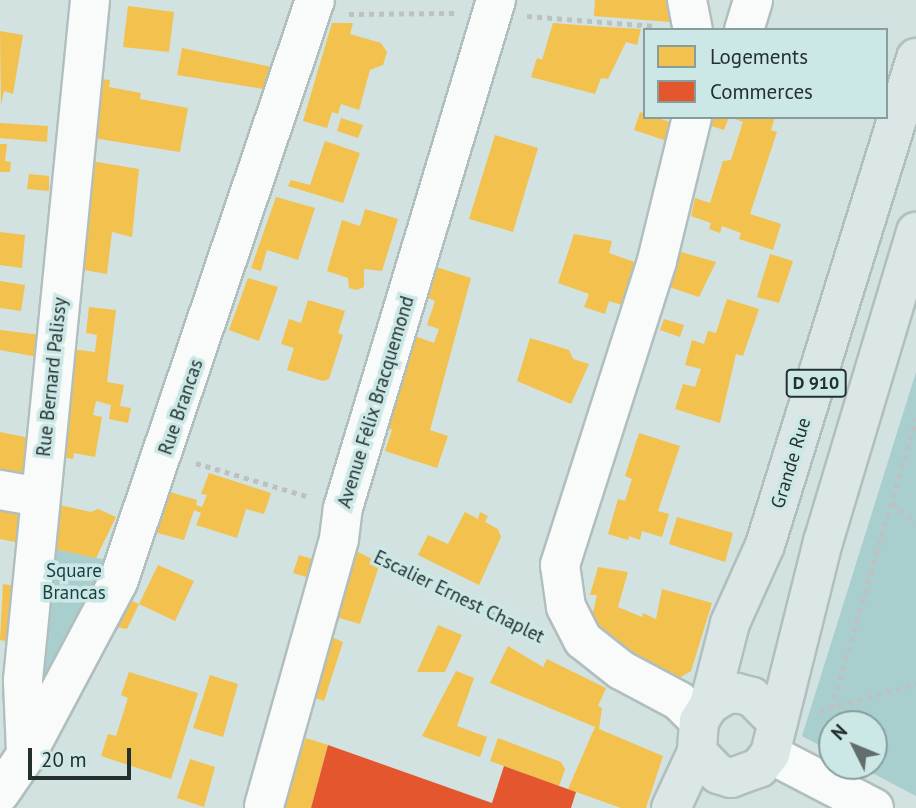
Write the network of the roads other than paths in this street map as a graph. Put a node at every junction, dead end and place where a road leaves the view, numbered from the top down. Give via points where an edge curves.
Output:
1 (90, 0) edge
2 (315, 0) edge
3 (496, 0) edge
4 (687, 0) edge
5 (753, 0) edge
6 (693, 28) edge
7 (745, 28) edge
8 (916, 58) edge
9 (692, 119) edge
10 (916, 232) edge
11 (0, 490) edge
12 (40, 497) junction
13 (701, 726) junction
14 (768, 747) junction
15 (26, 755) junction
16 (0, 793) edge
17 (264, 806) dead end
18 (671, 808) edge
19 (747, 808) edge
20 (874, 808) edge

1 - 12 street, Rue Bernard Palissy
2 - 15 street, Rue Brancas via 118,582
3 - 17 street, Avenue Félix Bracquemond via 343,508 339,539
4 - 6 street
5 - 7 street
8 - 13 main road, Grande Rue / D 910 via 765,545 730,623
9 - 13 street via 657,261 560,565 566,607 583,640 621,670 679,701
10 - 14 main road, D 910
11 - 12 street
12 - 15 street, Rue Bernard Palissy via 23,680
13 - 14 main road via 718,774 731,778
13 - 14 main road via 737,693 752,698
13 - 18 main road, Grande Rue / D 910
14 - 19 main road, D 910
14 - 20 street
15 - 16 street, Rue Brancas

